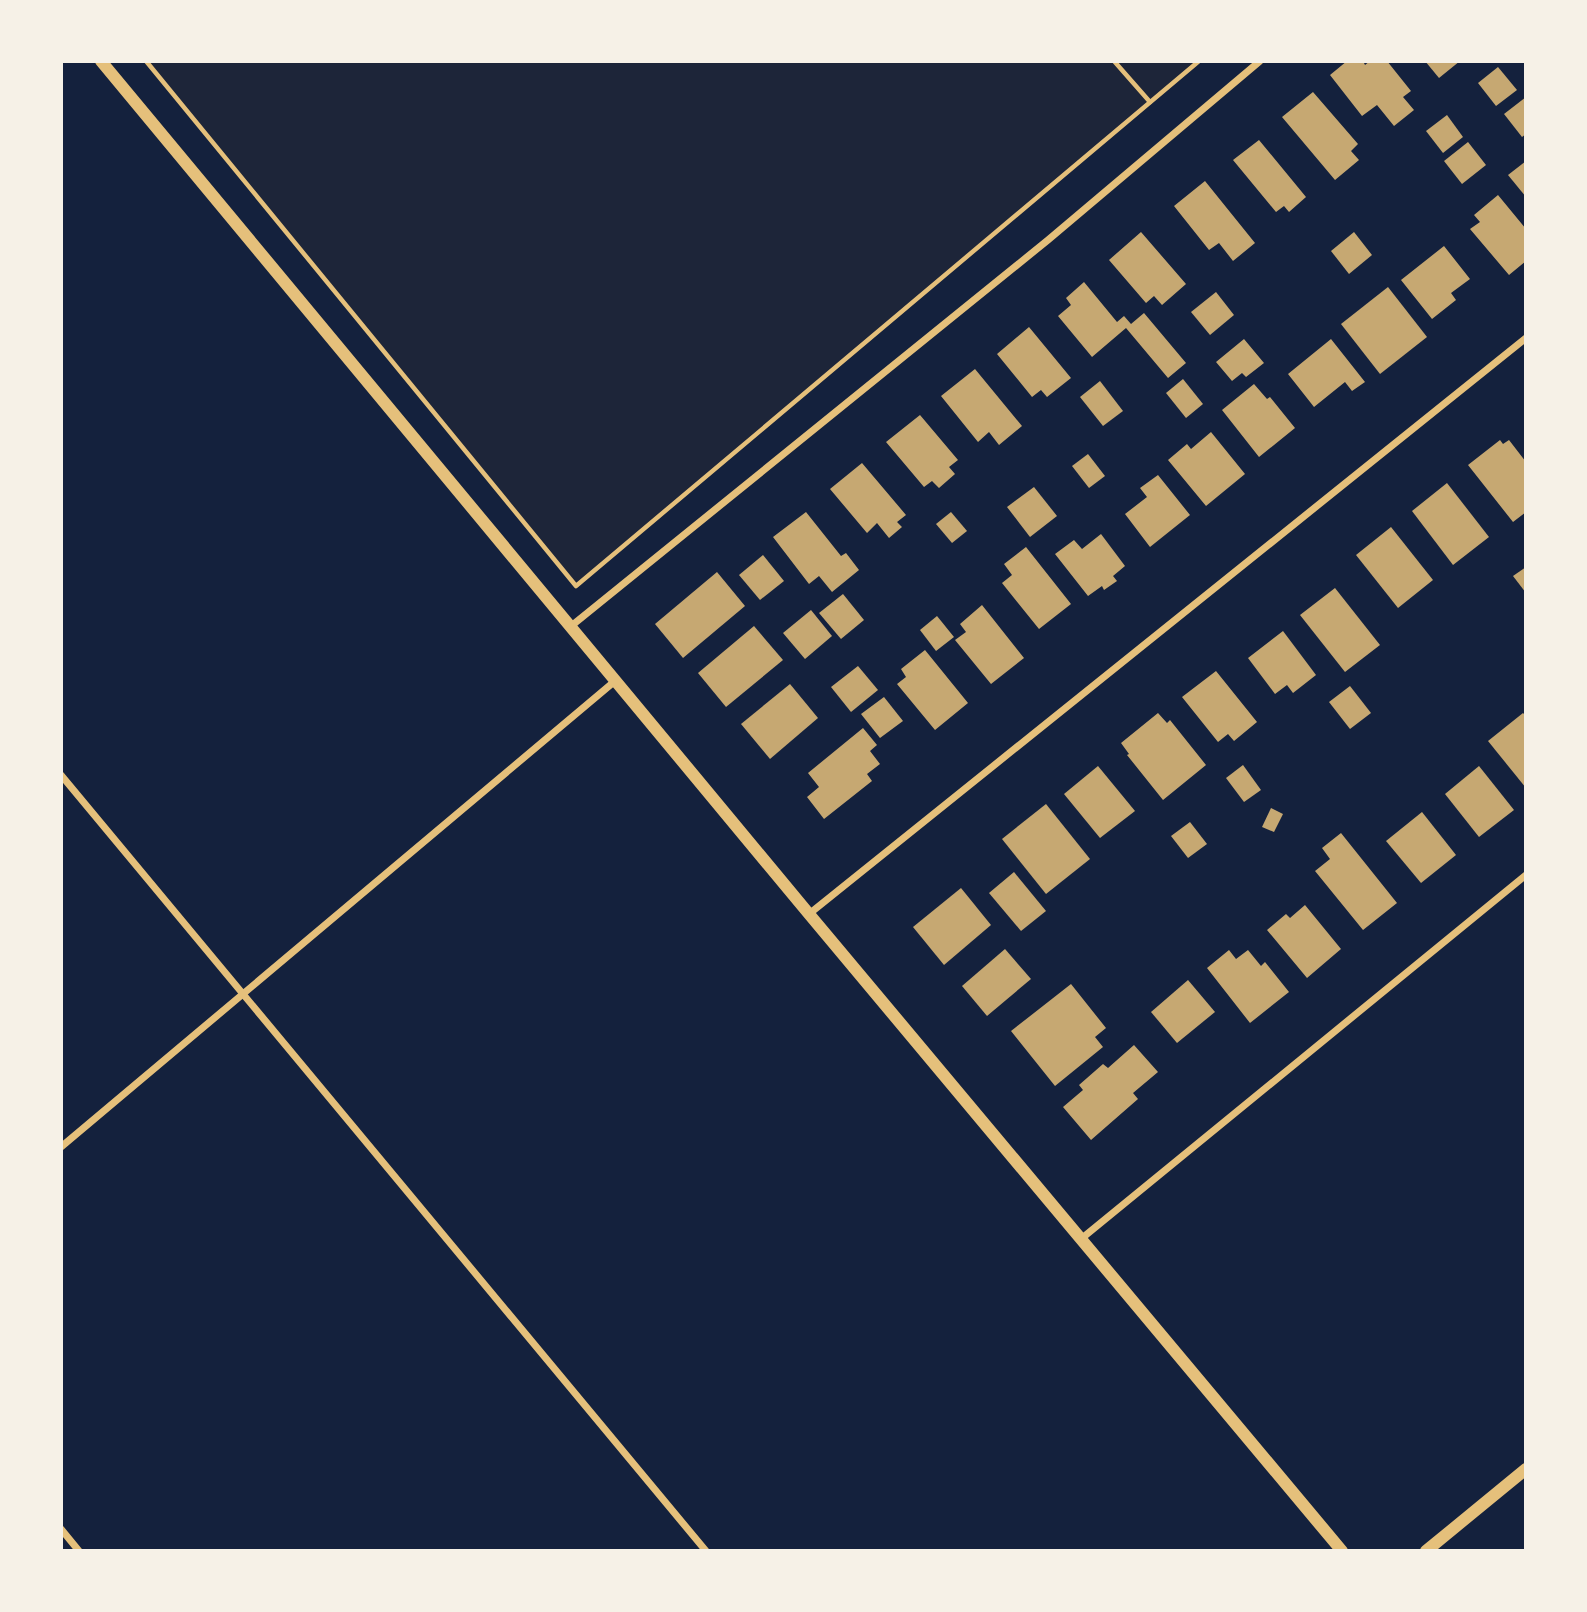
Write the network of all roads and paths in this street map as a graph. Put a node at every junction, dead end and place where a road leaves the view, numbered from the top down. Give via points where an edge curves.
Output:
1 (101, 61) edge
2 (146, 61) edge
3 (1114, 61) edge
4 (1199, 61) edge
5 (1260, 61) edge
6 (1150, 102) junction
7 (1526, 338) edge
8 (570, 627) junction
9 (615, 681) junction
10 (61, 775) edge
11 (1526, 875) edge
12 (809, 914) junction
13 (243, 996) junction
14 (61, 1147) edge
15 (1081, 1239) junction
16 (1526, 1469) edge
17 (61, 1529) edge
18 (79, 1551) edge
19 (706, 1551) edge
20 (1342, 1551) edge
21 (1426, 1551) edge

1 - 8 street
2 - 6 path via 576,586
3 - 6 path
4 - 6 path
5 - 8 street via 1048,240
7 - 12 street
8 - 9 street
9 - 12 street
9 - 13 street
10 - 13 street
11 - 15 street
12 - 15 street
13 - 14 street
13 - 19 street
15 - 20 street
16 - 21 street
17 - 18 street

